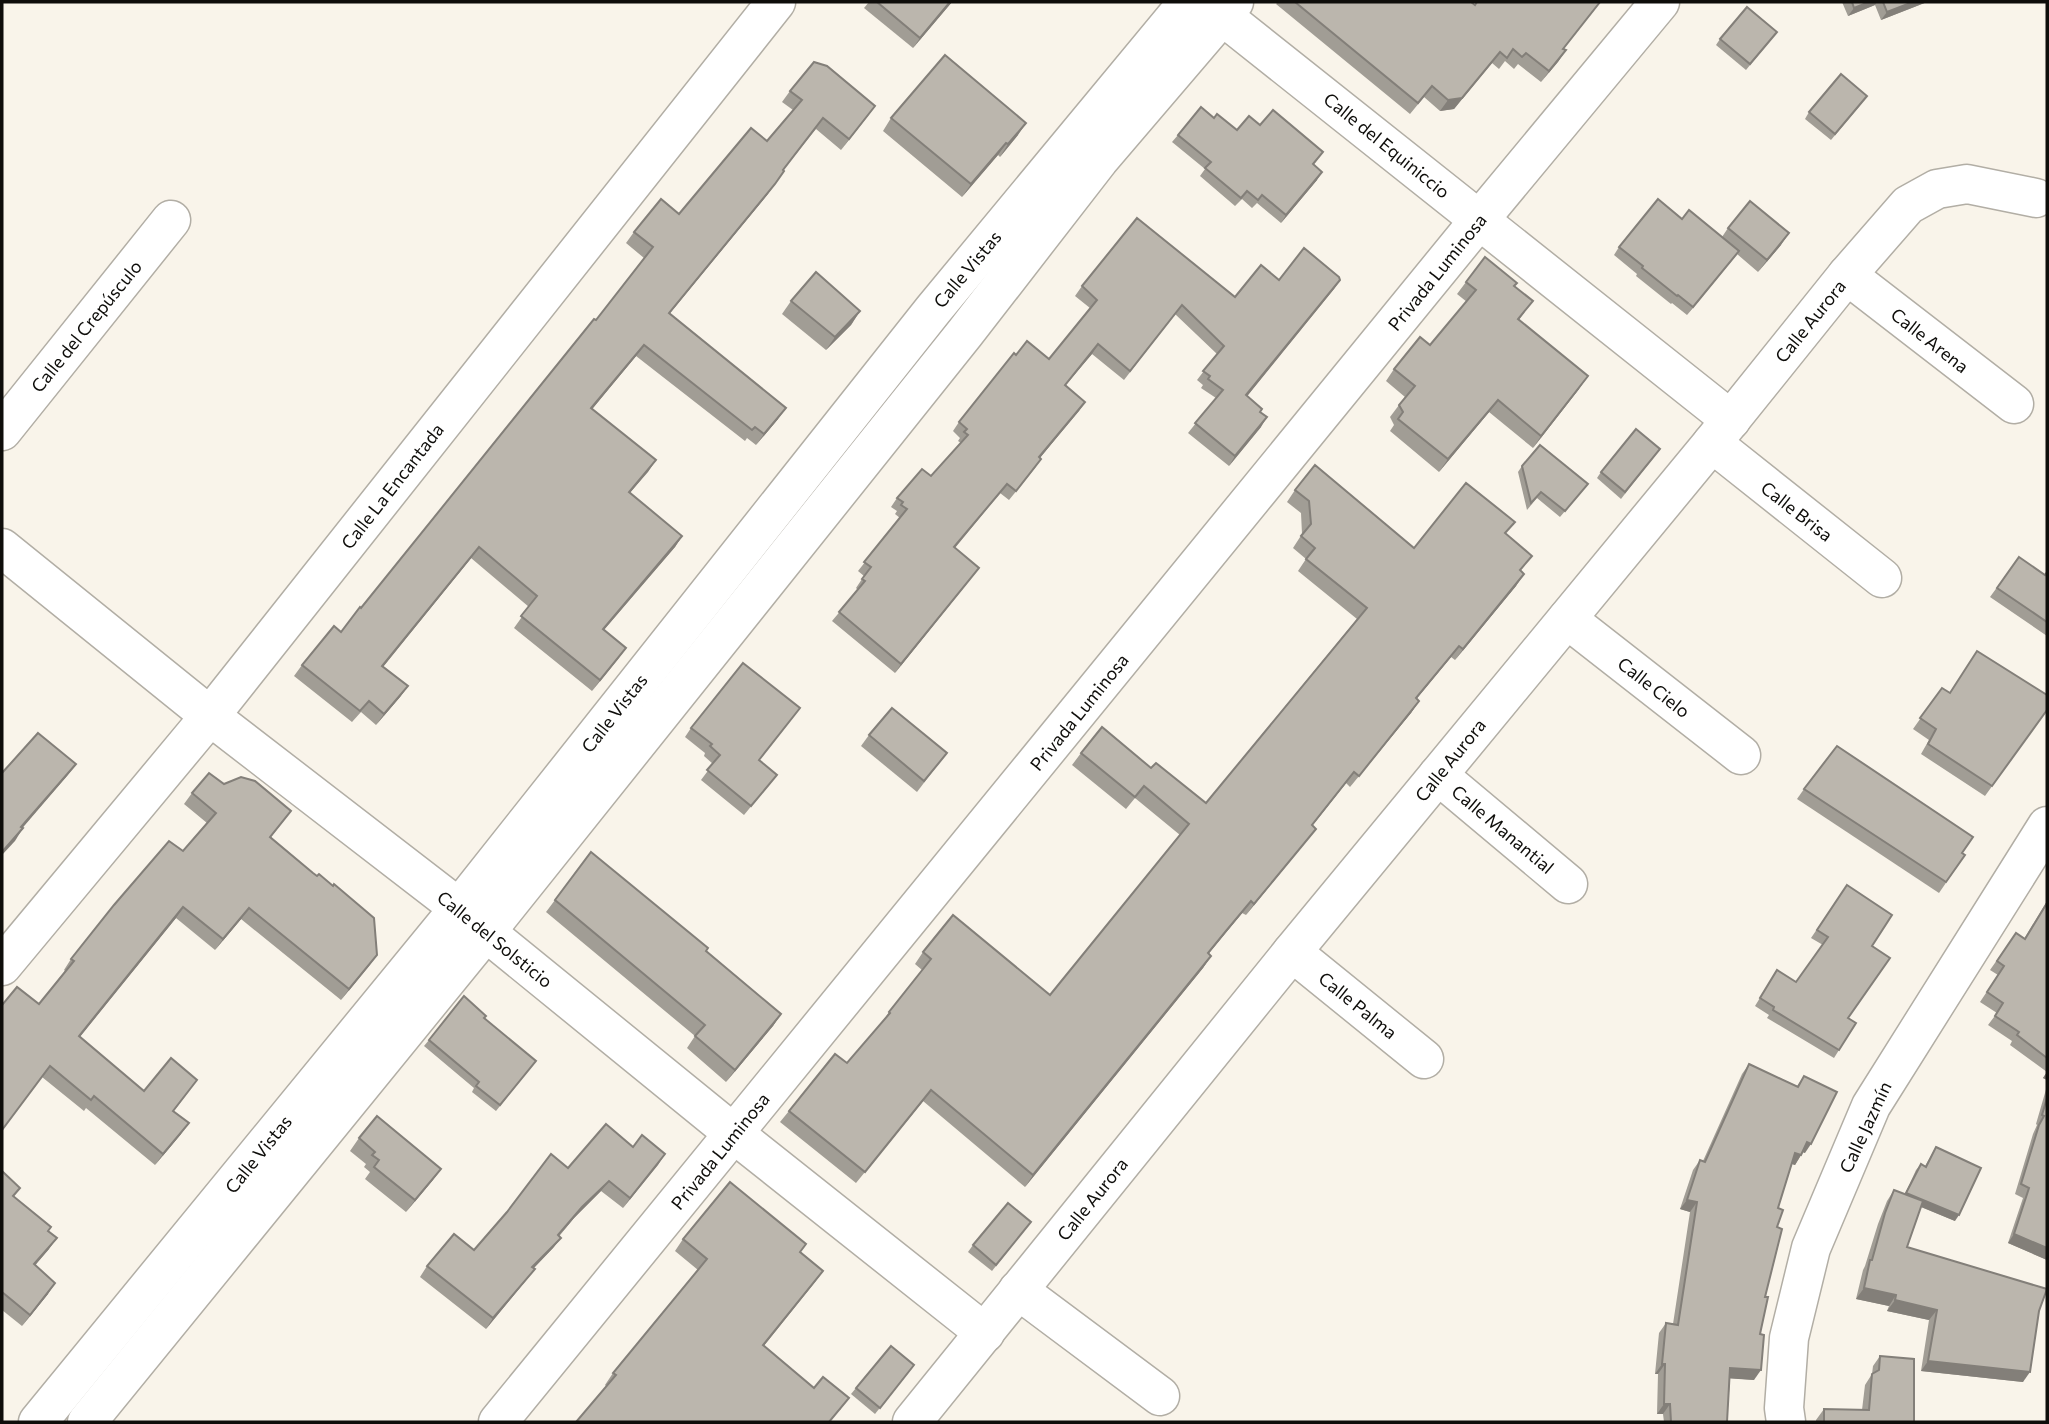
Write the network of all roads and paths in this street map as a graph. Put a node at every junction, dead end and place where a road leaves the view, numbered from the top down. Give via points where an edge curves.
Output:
1 (776, 2) edge
2 (1660, 2) edge
3 (1213, 5) edge
4 (2036, 198) dead end
5 (1480, 219) junction
6 (171, 220) dead end
7 (1847, 275) junction
8 (933, 310) junction
9 (965, 333) junction
10 (2014, 404) dead end
11 (2, 431) edge
12 (1721, 432) junction
13 (2, 548) edge
14 (1882, 578) dead end
15 (1567, 619) junction
16 (708, 624) junction
17 (210, 716) junction
18 (1741, 755) dead end
19 (1438, 775) junction
20 (2047, 826) edge
21 (1568, 884) dead end
22 (472, 920) junction
23 (1292, 952) junction
24 (2, 966) edge
25 (1424, 1059) dead end
26 (733, 1133) junction
27 (183, 1275) junction
28 (1018, 1290) junction
29 (985, 1333) junction
30 (1160, 1396) dead end
31 (38, 1422) edge
32 (87, 1422) edge
33 (498, 1422) edge
34 (912, 1422) edge
35 (1786, 1422) edge

1 - 17 street, Calle La Encantada
2 - 5 street, Privada Luminosa
3 - 5 street, Calle del Equiniccio
3 - 8 street, Calle Vistas
3 - 9 street, Calle Vistas
4 - 7 street, Calle Aurora via 1967,184 1937,189 1908,205
5 - 12 street, Calle del Equiniccio
5 - 26 street, Privada Luminosa
6 - 11 street, Calle del Crepúsculo
7 - 10 street, Calle Arena
7 - 12 street, Calle Aurora
8 - 9 street
8 - 16 street, Calle Vistas
9 - 16 street, Calle Vistas
12 - 14 street, Calle Brisa
12 - 15 street, Calle Aurora
13 - 17 street, Calle del Solsticio
15 - 18 street, Calle Cielo
15 - 19 street, Calle Aurora
16 - 22 street, Calle Vistas
17 - 22 street, Calle del Solsticio
17 - 24 street, Calle La Encantada
19 - 21 street, Calle Manantial
19 - 23 street, Calle Aurora
20 - 35 street, Calle Jazmín via 1871,1106 1811,1248 1789,1338
22 - 26 street, Calle del Solsticio
22 - 27 street, Calle Vistas
23 - 25 street, Calle Palma
23 - 28 street, Calle Aurora
26 - 29 street, Calle del Solsticio
26 - 33 street, Privada Luminosa
27 - 31 street, Calle Vistas
27 - 32 street, Calle Vistas
28 - 29 street, Calle Aurora
28 - 30 street
29 - 34 street, Calle Aurora

